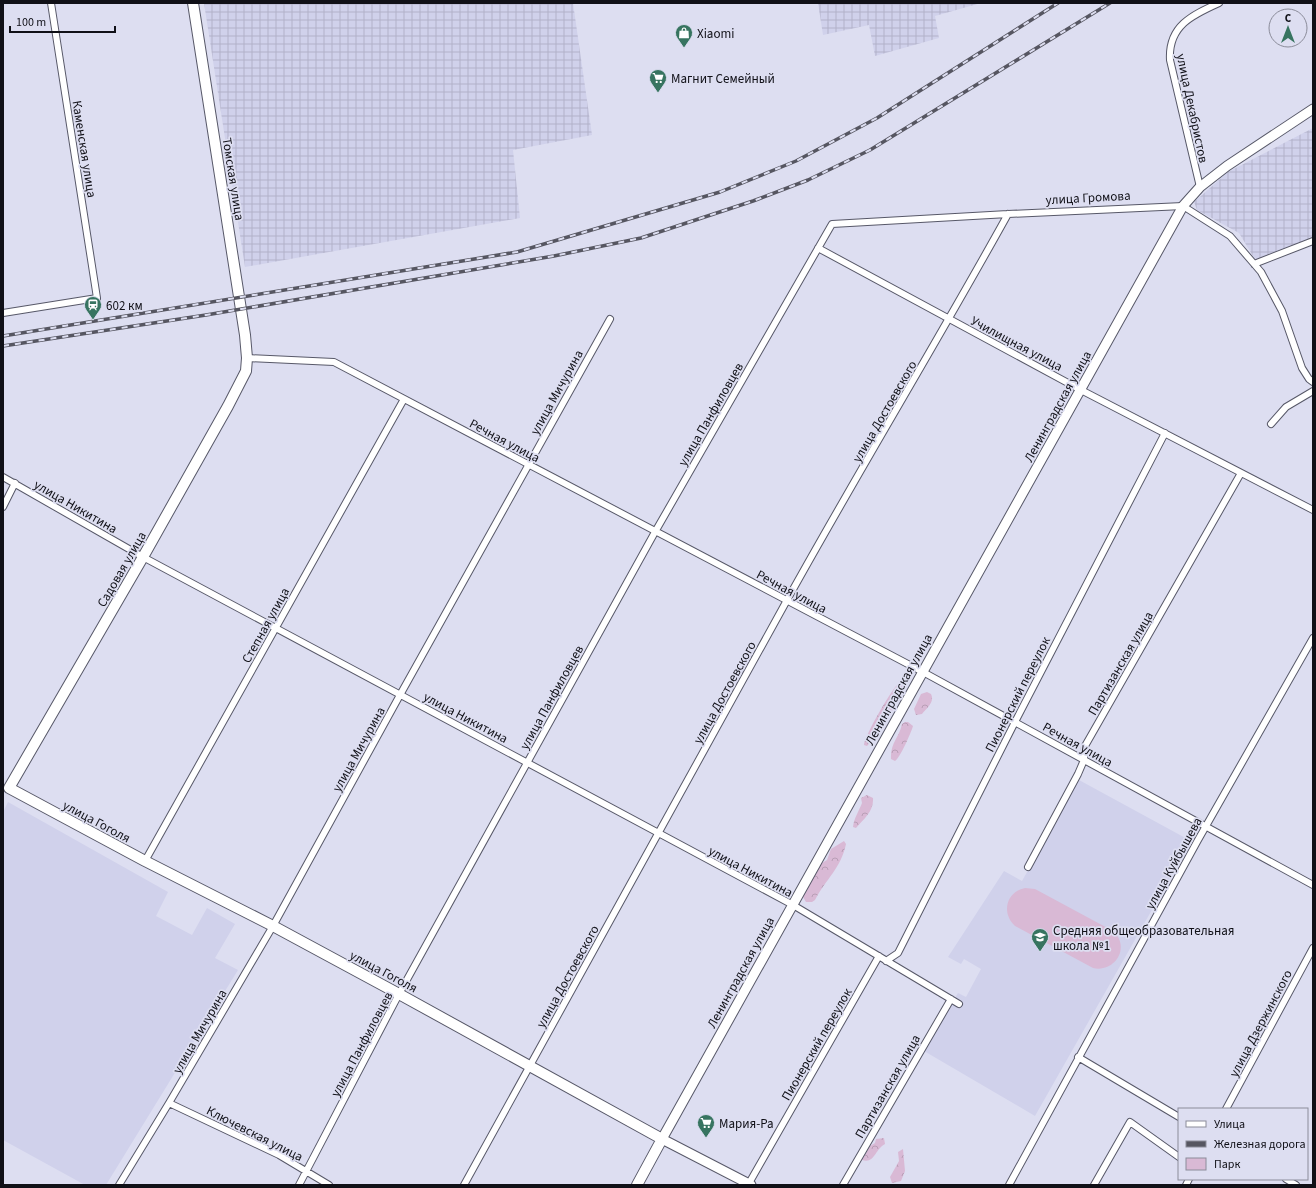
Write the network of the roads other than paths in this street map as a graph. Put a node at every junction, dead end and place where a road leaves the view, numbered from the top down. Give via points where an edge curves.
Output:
1 (51, 3) edge
2 (193, 3) edge
3 (1219, 3) edge
4 (1313, 109) edge
5 (1200, 187) junction
6 (1183, 206) junction
7 (1008, 214) junction
8 (832, 224) joint
9 (1313, 241) edge
10 (818, 248) junction
11 (1254, 264) junction
12 (3, 313) edge
13 (610, 319) dead end
14 (950, 319) junction
15 (247, 358) junction
16 (1313, 382) edge
17 (1081, 390) junction
18 (1313, 391) edge
19 (404, 399) junction
20 (1271, 424) dead end
21 (1165, 433) junction
22 (528, 465) junction
23 (1241, 473) junction
24 (3, 477) edge
25 (15, 484) junction
26 (3, 507) edge
27 (1313, 510) edge
28 (655, 532) junction
29 (144, 557) junction
30 (786, 600) junction
31 (276, 628) junction
32 (1313, 638) edge
33 (923, 672) junction
34 (400, 694) junction
35 (1015, 722) junction
36 (1084, 760) junction
37 (527, 763) junction
38 (6, 786) edge
39 (1206, 826) junction
40 (659, 834) junction
41 (145, 861) junction
42 (1028, 867) dead end
43 (1313, 885) edge
44 (793, 905) junction
45 (273, 926) junction
46 (1313, 948) edge
47 (878, 956) junction
48 (886, 961) junction
49 (399, 994) junction
50 (951, 999) junction
51 (959, 1004) dead end
52 (1078, 1057) junction
53 (531, 1065) junction
54 (169, 1103) junction
55 (1227, 1108) edge
56 (1178, 1116) edge
57 (662, 1139) junction
58 (1178, 1156) edge
59 (306, 1172) junction
60 (119, 1185) edge
61 (299, 1185) edge
62 (329, 1185) edge
63 (464, 1185) edge
64 (637, 1185) edge
65 (750, 1185) edge
66 (843, 1185) edge
67 (1009, 1185) edge
68 (1094, 1185) edge

1 - 12 street, Каменская улица via 97,298
2 - 15 main road, Томская улица
3 - 5 street, улица Декабристов via 1184,22 1174,34 1169,48
4 - 5 street
5 - 6 street
6 - 7 street, улица Громова
6 - 11 street via 1230,236
6 - 17 street, Ленинградская улица
7 - 8 street, улица Громова
7 - 14 street, улица Достоевского
8 - 10 street, улица Панфиловцев
9 - 11 street
10 - 14 street, Училищная улица
10 - 28 street, улица Панфиловцев
11 - 16 street via 1282,311 1302,368
13 - 22 street, улица Мичурина
14 - 17 street, Училищная улица
14 - 30 street, улица Достоевского
15 - 19 street, Речная улица via 334,362
15 - 29 main road, Садовая улица via 246,370 228,406
17 - 21 street, Училищная улица
17 - 33 street, Ленинградская улица
18 - 20 street via 1286,407
19 - 22 street, Речная улица
19 - 31 street, Степная улица
21 - 23 street, Училищная улица
21 - 35 street, Пионерский переулок
22 - 28 street, Речная улица
22 - 34 street, улица Мичурина
23 - 27 street, Училищная улица
23 - 36 street, Партизанская улица via 1085,746
24 - 25 street, улица Никитина
25 - 26 street
25 - 29 street, улица Никитина
28 - 30 street, Речная улица
28 - 37 street, улица Панфиловцев
29 - 31 street, улица Никитина
29 - 38 main road, Садовая улица
30 - 33 street, Речная улица
30 - 40 street, улица Достоевского
31 - 34 street, улица Никитина
31 - 41 street, Степная улица
32 - 39 street, улица Куйбышева
33 - 35 street, Речная улица
33 - 44 street, Ленинградская улица
34 - 37 street, улица Никитина
34 - 45 street, улица Мичурина
35 - 36 street, Речная улица
35 - 48 street, Пионерский переулок via 898,953
36 - 39 street, Речная улица
36 - 42 street, Партизанская улица
37 - 40 street, улица Никитина
37 - 49 street, улица Панфиловцев
38 - 41 main road, улица Гоголя
39 - 43 street, Речная улица
39 - 52 street, улица Куйбышева
40 - 44 street, улица Никитина
40 - 53 street, улица Достоевского via 635,872
41 - 45 main road, улица Гоголя
44 - 47 street, улица Никитина
44 - 57 street, Ленинградская улица
45 - 49 main road, улица Гоголя
45 - 54 street, улица Мичурина
46 - 55 street, улица Дзержинского
47 - 48 street, улица Никитина
47 - 65 street, Пионерский переулок
48 - 50 street, улица Никитина
49 - 53 main road, улица Гоголя
49 - 59 street, улица Панфиловцев
50 - 51 street, улица Никитина
50 - 66 street, Партизанская улица
52 - 56 street
52 - 67 street, улица Куйбышева
53 - 57 main road, улица Гоголя
53 - 63 street, улица Достоевского
54 - 59 street, Ключевская улица via 279,1155
54 - 60 street, улица Мичурина
57 - 64 main road, Ленинградская улица
57 - 65 street, улица Гоголя
58 - 68 street via 1130,1122
59 - 61 street, улица Панфиловцев
59 - 62 street, Ключевская улица

